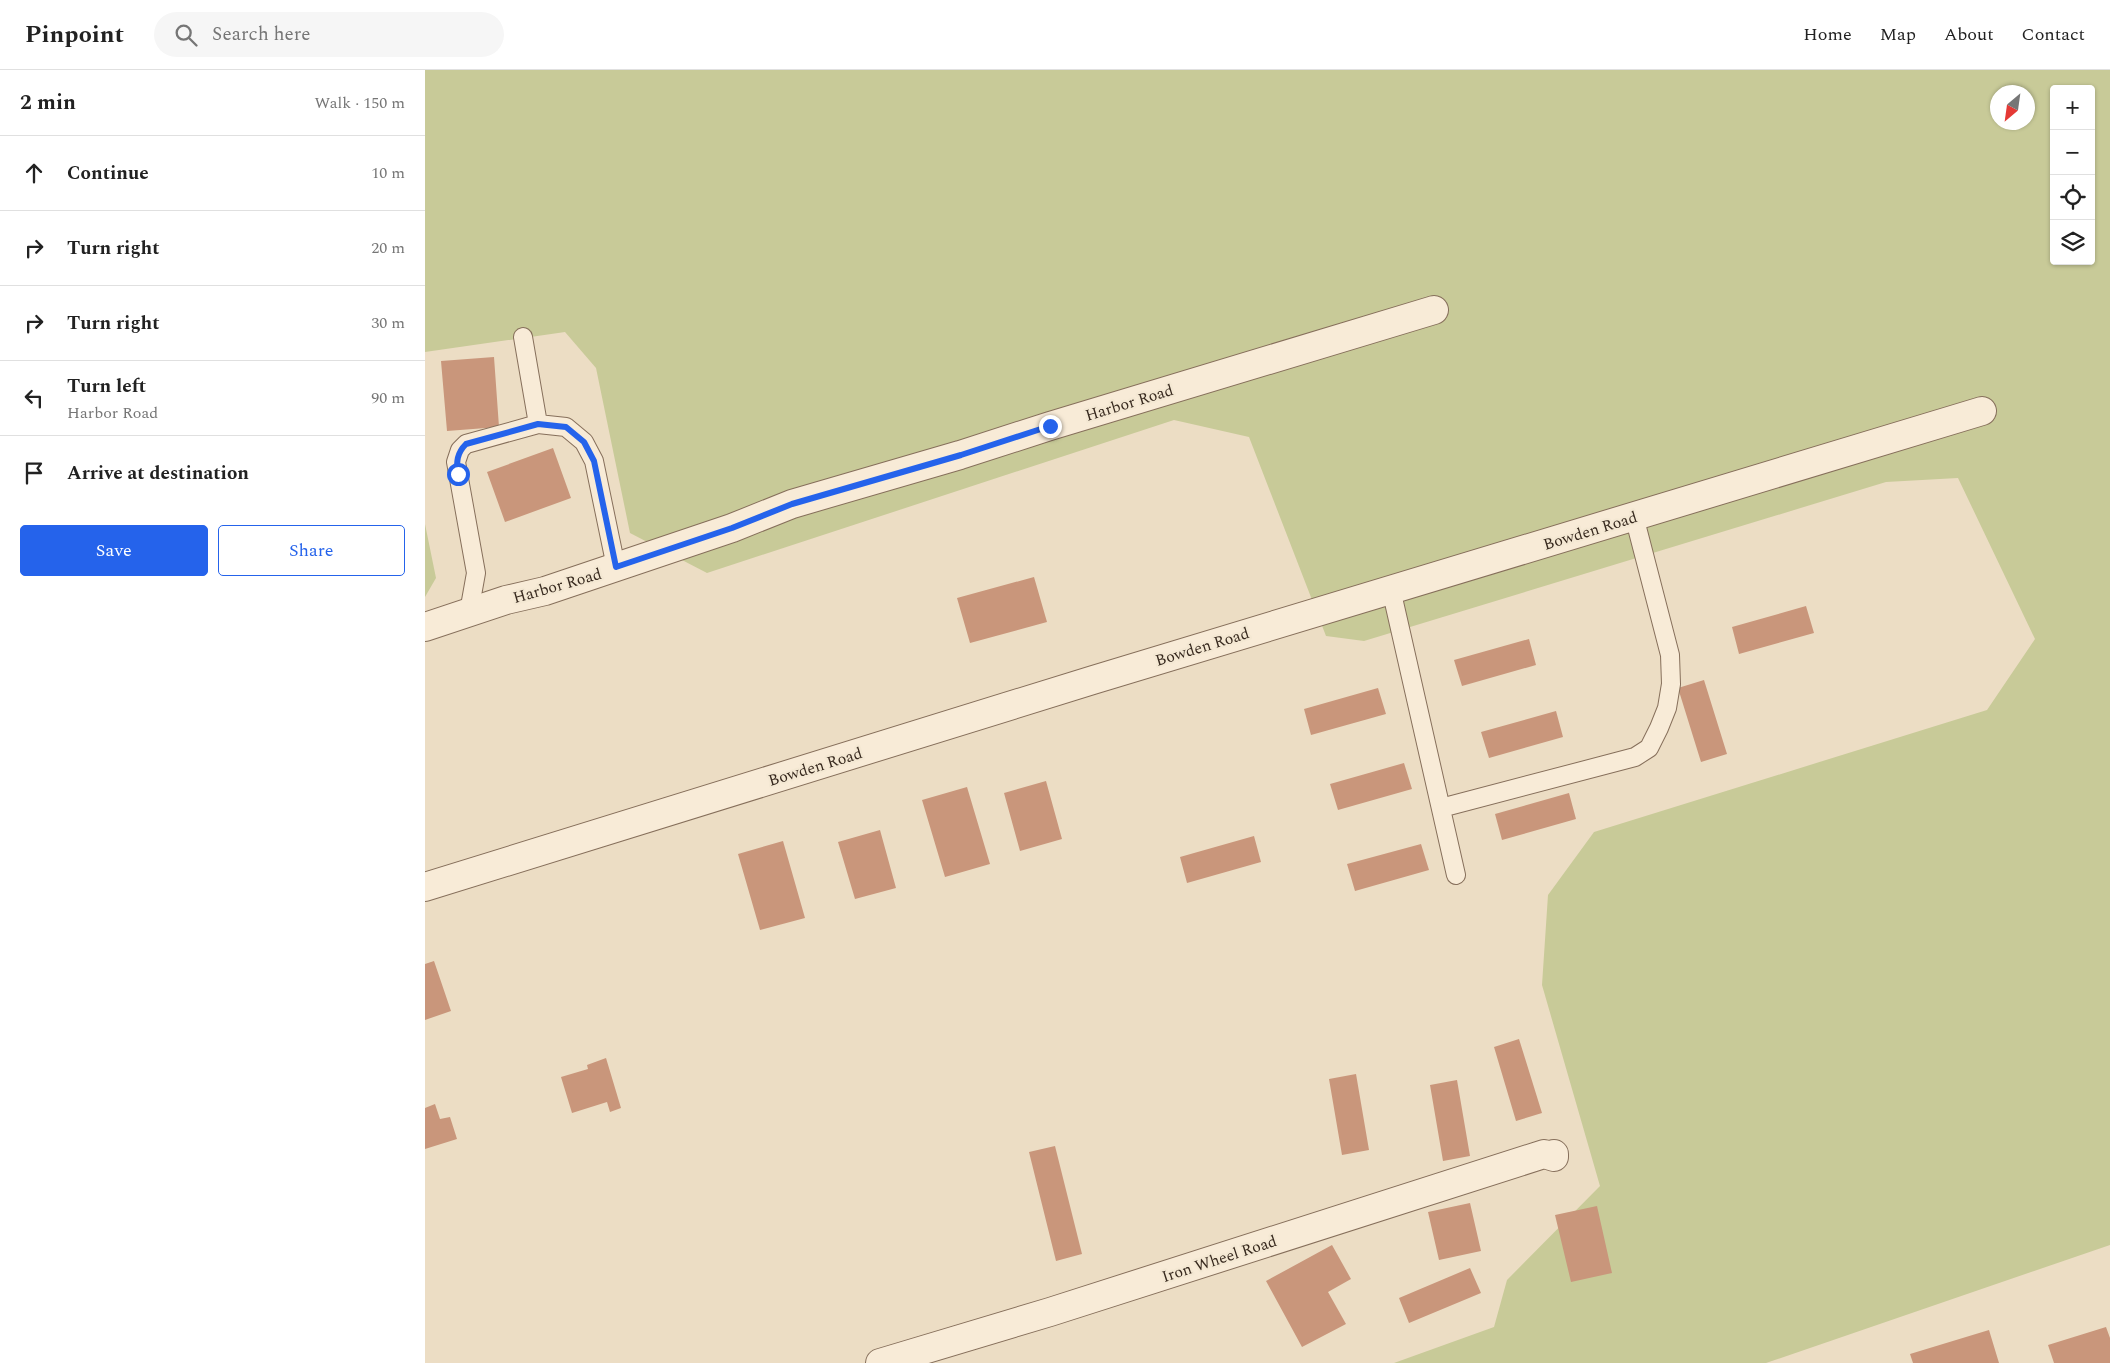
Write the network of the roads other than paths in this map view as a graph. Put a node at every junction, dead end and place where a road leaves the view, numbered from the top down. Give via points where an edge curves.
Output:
1 (1434, 310) dead end
2 (523, 337) dead end
3 (1981, 412) dead end
4 (538, 424) junction
5 (1634, 516) junction
6 (616, 567) junction
7 (1391, 589) junction
8 (469, 612) junction
9 (425, 627) edge
10 (1441, 808) junction
11 (1456, 875) dead end
12 (425, 887) edge
13 (1554, 1154) dead end
14 (880, 1363) edge

1 - 6 street, Harbor Road via 792,504
2 - 4 lane
3 - 5 street, Bowden Road
4 - 6 lane via 566,427 584,442 594,461
4 - 8 lane via 466,444 460,450 456,462 476,574
5 - 7 street, Bowden Road
5 - 10 lane via 1670,656 1671,684 1667,708 1649,748 1635,757
6 - 8 street, Harbor Road
7 - 10 lane
7 - 12 street, Bowden Road
8 - 9 street, Harbor Road
10 - 11 lane
13 - 14 street, Iron Wheel Road via 1554,1158 1544,1154

